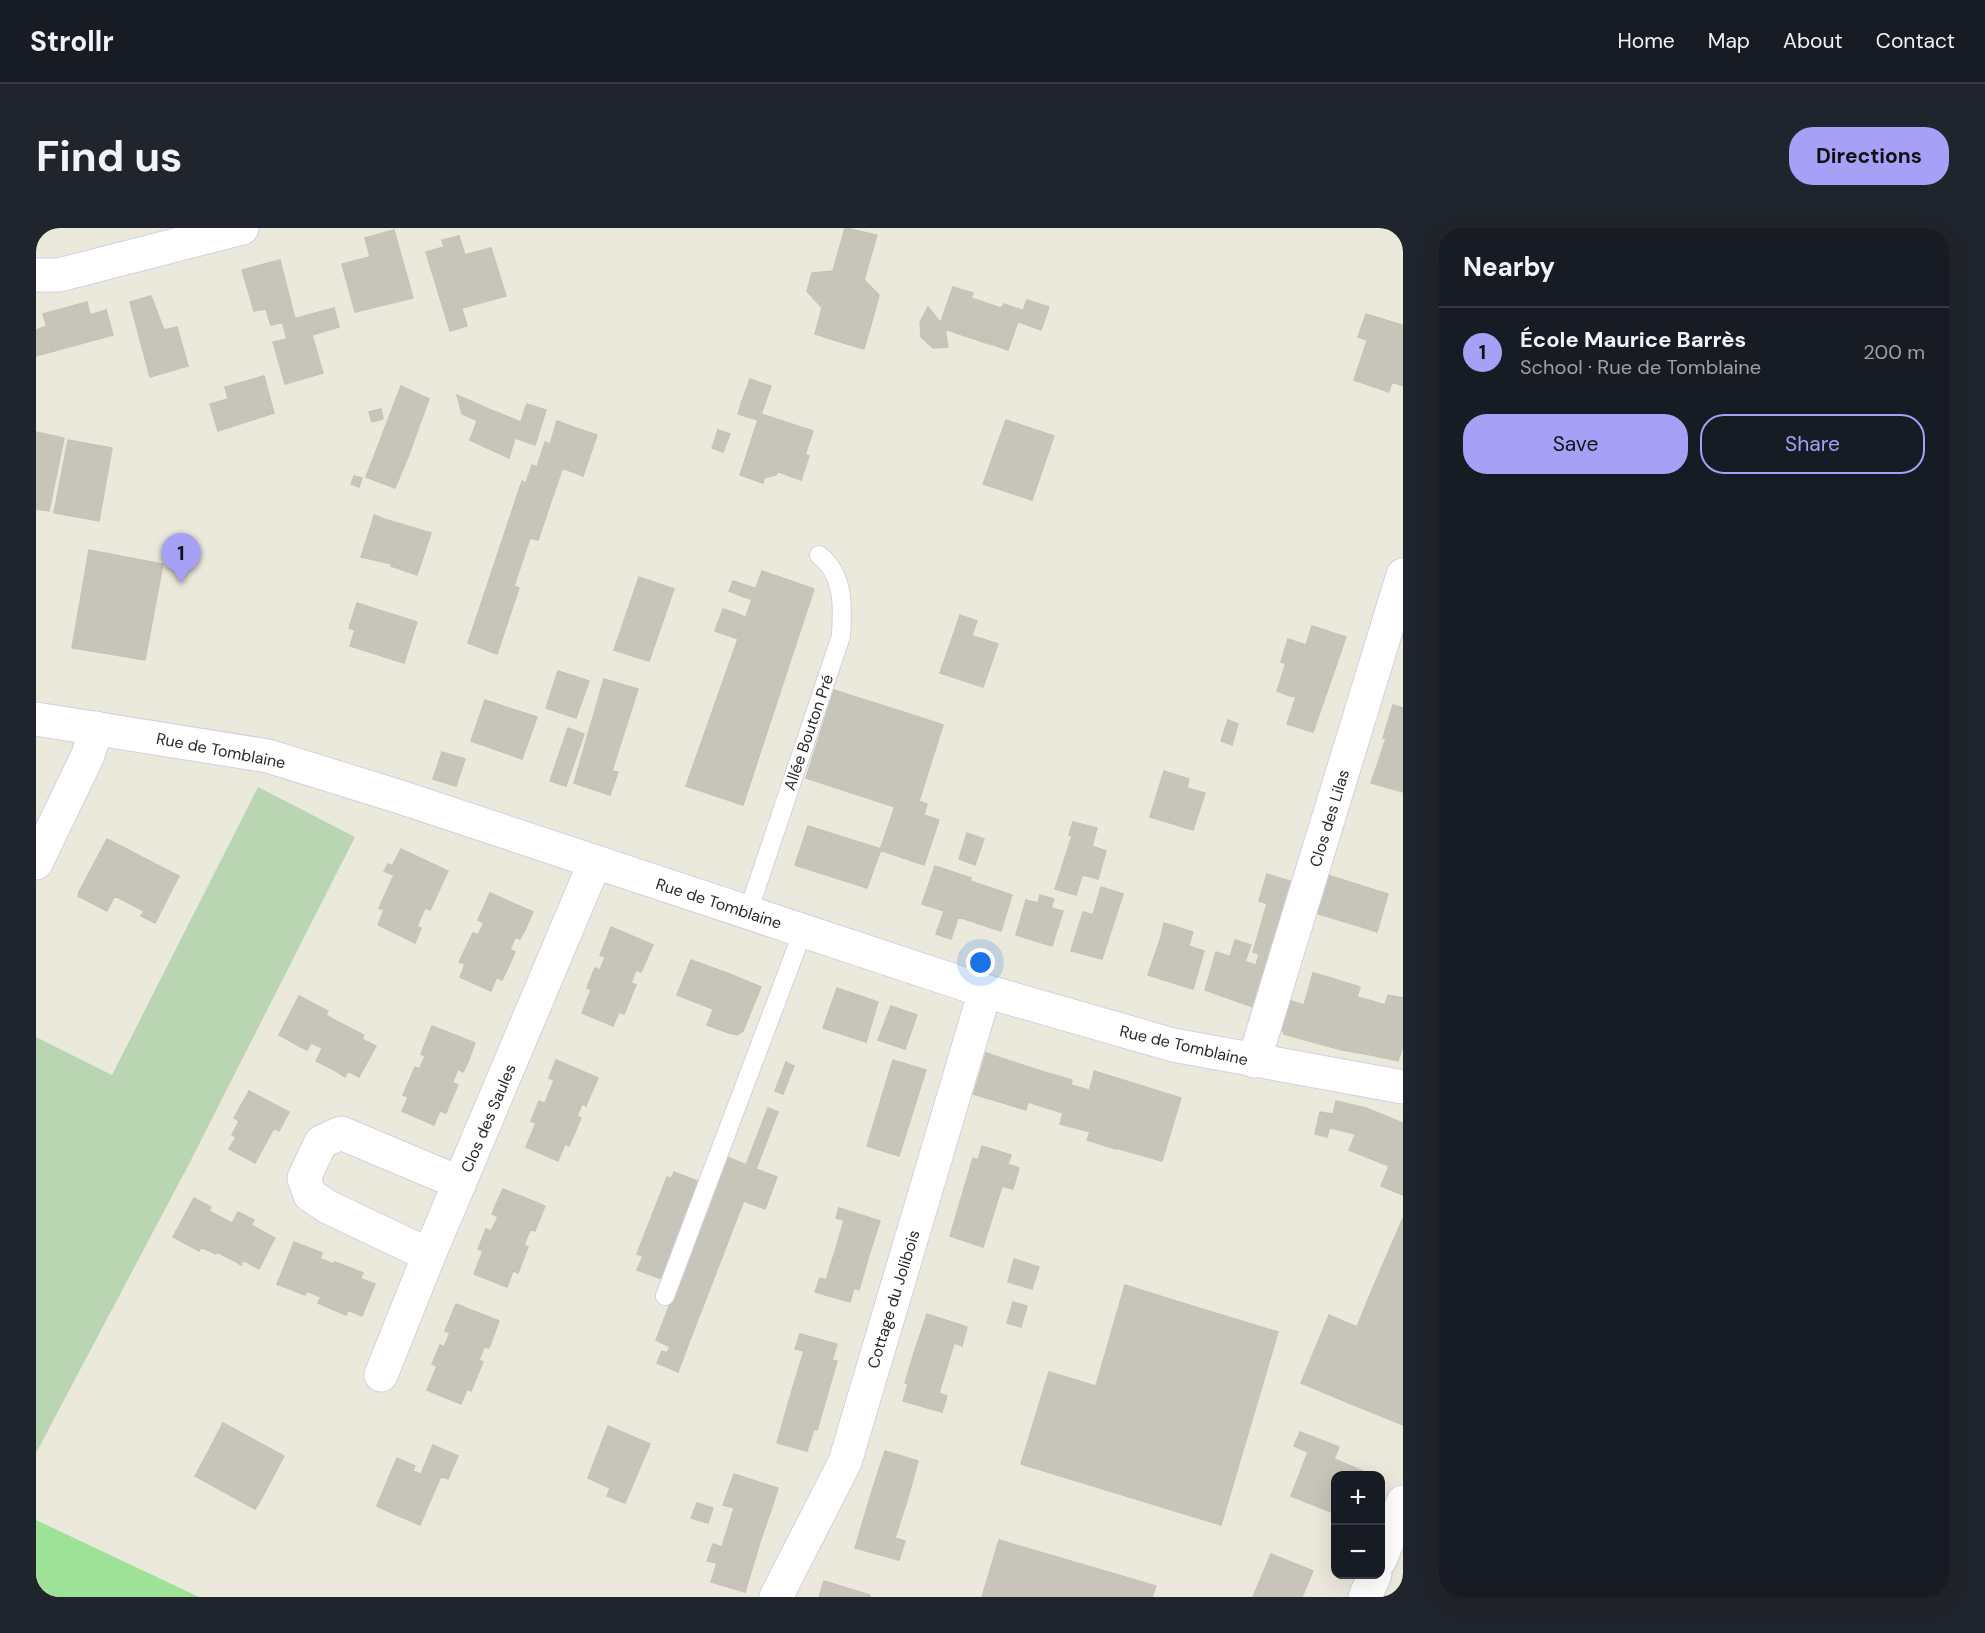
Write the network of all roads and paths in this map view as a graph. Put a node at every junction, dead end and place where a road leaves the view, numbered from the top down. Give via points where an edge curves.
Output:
1 (242, 228) edge
2 (36, 275) edge
3 (819, 555) dead end
4 (1403, 575) edge
5 (36, 719) edge
6 (96, 728) junction
7 (595, 862) junction
8 (36, 863) edge
9 (748, 912) junction
10 (804, 931) junction
11 (985, 991) junction
12 (1254, 1061) junction
13 (1403, 1087) edge
14 (460, 1183) junction
15 (429, 1255) junction
16 (665, 1296) dead end
17 (381, 1375) dead end
18 (1400, 1518) edge
19 (1385, 1550) edge
20 (1373, 1579) edge
21 (776, 1597) edge
22 (1365, 1597) edge

1 - 2 street via 59,275
3 - 9 lane, Allée Bouton Pré via 836,571 841,595 841,636
4 - 12 street, Clos des Lilas
5 - 6 street, Rue de Tomblaine
6 - 7 street, Rue de Tomblaine via 268,756
6 - 8 street via 88,755
7 - 9 street, Rue de Tomblaine
7 - 14 street, Clos des Saules
9 - 10 street, Rue de Tomblaine
10 - 11 street, Rue de Tomblaine
10 - 16 lane
11 - 12 street, Rue de Tomblaine via 1173,1045
11 - 21 street, Cottage du Jolibois via 845,1462
12 - 13 street, Rue de Tomblaine
14 - 15 street, Clos des Saules
14 - 15 street via 342,1133 321,1142 304,1179 310,1195 327,1207
15 - 17 street, Clos des Saules
18 - 19 street
20 - 22 street

